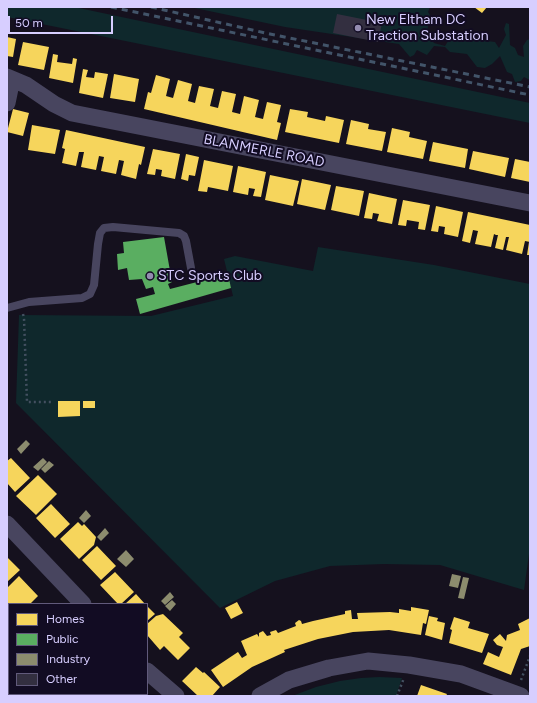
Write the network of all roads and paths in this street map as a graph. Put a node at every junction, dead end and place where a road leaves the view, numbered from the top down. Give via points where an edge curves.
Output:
1 (9, 78) edge
2 (7, 103) edge
3 (530, 202) edge
4 (191, 268) dead end
5 (19, 305) junction
6 (7, 308) edge
7 (53, 402) dead end
8 (7, 524) edge
9 (82, 603) edge
10 (530, 656) edge
11 (148, 672) edge
12 (519, 695) edge
13 (176, 696) edge
14 (260, 696) edge

1 - 2 street
1 - 3 street, BLANMERLE ROAD via 26,85 72,113
4 - 5 lane via 186,240 178,232 113,226 104,228 100,233 94,285 90,294 82,298
5 - 6 lane
5 - 7 path via 24,318 27,402
8 - 9 street
10 - 12 path
11 - 13 street
12 - 14 street via 461,674 409,664 368,662 329,668 289,680

